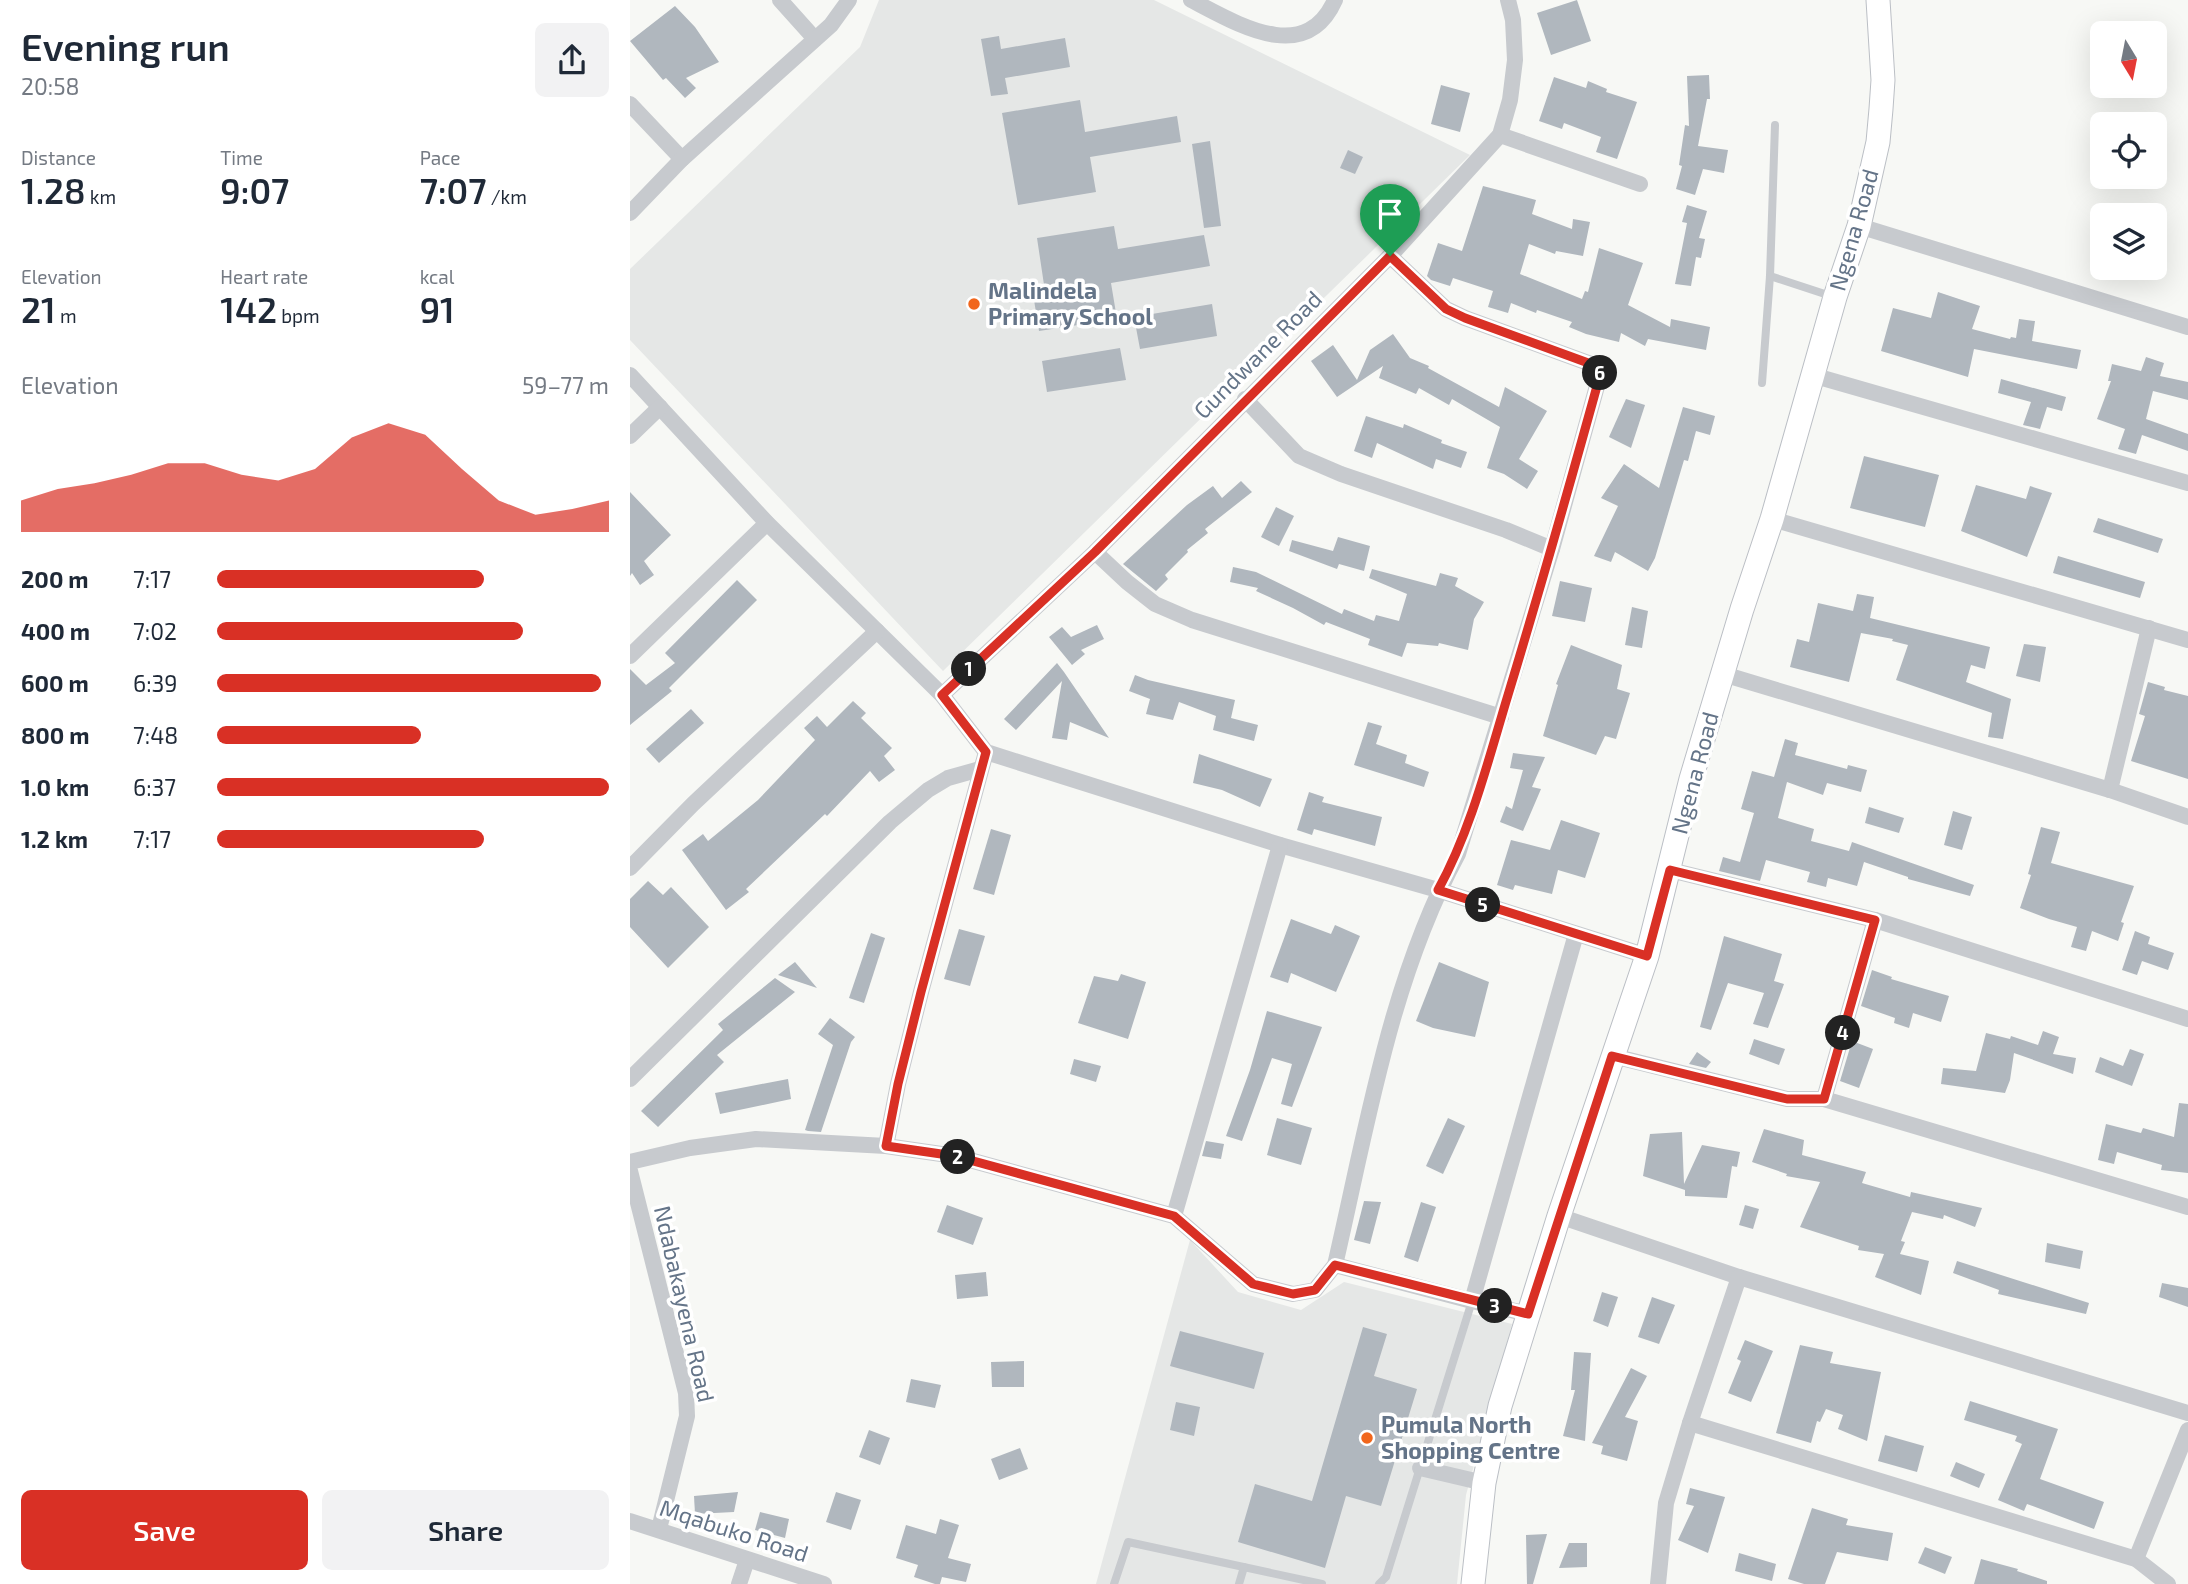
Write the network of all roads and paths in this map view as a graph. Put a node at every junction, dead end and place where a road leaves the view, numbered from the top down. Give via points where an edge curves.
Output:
1 (780, 0) edge
2 (849, 0) edge
3 (1191, 0) edge
4 (1335, 0) edge
5 (1508, 0) edge
6 (1878, 0) edge
7 (815, 39) junction
8 (630, 104) edge
9 (1775, 125) dead end
10 (1500, 135) junction
11 (682, 159) junction
12 (1640, 184) dead end
13 (630, 213) edge
14 (1859, 226) junction
15 (1390, 256) junction
16 (1770, 276) junction
17 (1835, 297) junction
18 (2188, 327) edge
19 (630, 375) edge
20 (1812, 375) junction
21 (1762, 383) dead end
22 (1245, 399) junction
23 (660, 408) junction
24 (630, 436) edge
25 (2188, 483) edge
26 (1772, 519) junction
27 (767, 523) junction
28 (1552, 550) junction
29 (1095, 552) junction
30 (2149, 628) junction
31 (877, 631) junction
32 (2188, 640) edge
33 (630, 656) edge
34 (1723, 674) junction
35 (942, 695) junction
36 (1501, 717) junction
37 (986, 752) junction
38 (980, 769) junction
39 (2110, 790) junction
40 (2188, 817) edge
41 (1280, 845) junction
42 (630, 867) edge
43 (1670, 870) junction
44 (1438, 890) junction
45 (1875, 920) junction
46 (1576, 934) junction
47 (1647, 956) junction
48 (2188, 1019) edge
49 (1612, 1056) junction
50 (630, 1079) edge
51 (1824, 1099) junction
52 (886, 1146) junction
53 (630, 1163) edge
54 (630, 1171) edge
55 (2188, 1207) edge
56 (1174, 1216) junction
57 (1559, 1216) junction
58 (1335, 1265) junction
59 (1739, 1277) junction
60 (1472, 1301) junction
61 (1528, 1314) junction
62 (2188, 1413) edge
63 (1690, 1423) junction
64 (2188, 1430) edge
65 (1420, 1468) junction
66 (1484, 1483) junction
67 (630, 1521) edge
68 (659, 1529) junction
69 (2136, 1559) junction
70 (747, 1560) junction
71 (1244, 1567) junction
72 (739, 1584) edge
73 (824, 1584) edge
74 (1114, 1584) edge
75 (1239, 1584) edge
76 (1322, 1584) edge
77 (1379, 1584) edge
78 (1473, 1584) edge
79 (1658, 1584) edge
80 (2168, 1584) edge

1 - 7 street
2 - 7 street
3 - 4 street via 1252,30 1280,37 1301,35 1319,23
5 - 10 street, Gundwane Road via 1515,60
6 - 14 street, Ngena Road via 1881,109
7 - 11 street
8 - 11 street
9 - 16 lane
10 - 12 street
10 - 15 street, Gundwane Road
11 - 13 street
14 - 17 street, Ngena Road
14 - 18 street
15 - 22 street, Gundwane Road
15 - 28 street via 1446,309 1602,368
16 - 17 lane
16 - 21 lane
17 - 20 street, Ngena Road
19 - 23 street
20 - 25 street
20 - 26 street, Ngena Road
22 - 28 street via 1299,456
22 - 29 street, Gundwane Road
23 - 24 street
23 - 27 street
26 - 30 street
26 - 34 street, Ngena Road
27 - 31 street
27 - 33 street
28 - 36 street
29 - 35 street, Gundwane Road
29 - 36 street via 1155,604 1192,620
30 - 32 street
30 - 39 street
31 - 35 street
31 - 42 street
34 - 39 street
34 - 43 street, Ngena Road
35 - 37 street
36 - 44 street via 1458,854
37 - 38 street
37 - 41 street
38 - 50 street via 947,778 890,822
38 - 52 street
39 - 40 street
41 - 44 street
41 - 56 street
43 - 45 street
43 - 47 street, Ngena Road
44 - 46 street
44 - 58 street via 1416,943 1384,1054
45 - 48 street
45 - 51 street
46 - 47 street
46 - 60 street
47 - 49 street, Ngena Road
49 - 51 street via 1787,1099
49 - 57 street, Ngena Road
51 - 55 street
52 - 53 street via 756,1139 690,1148
52 - 56 street via 955,1156
54 - 68 street, Ndabakayena Road via 686,1394 687,1416
56 - 58 street via 1253,1284 1293,1294 1315,1290
57 - 59 street
57 - 61 street, Ngena Road
58 - 60 street
59 - 62 street
59 - 63 street
60 - 61 street
60 - 65 lane
61 - 66 street, Ngena Road via 1500,1406
63 - 69 street
63 - 79 street via 1667,1503
64 - 69 street
65 - 66 street
65 - 77 lane via 1386,1577
66 - 78 street, Ngena Road
67 - 68 street, Mqabuko Road
68 - 70 street, Mqabuko Road
69 - 80 street
70 - 72 street
70 - 73 street, Mqabuko Road
71 - 74 lane via 1128,1542
71 - 75 lane
71 - 76 lane

